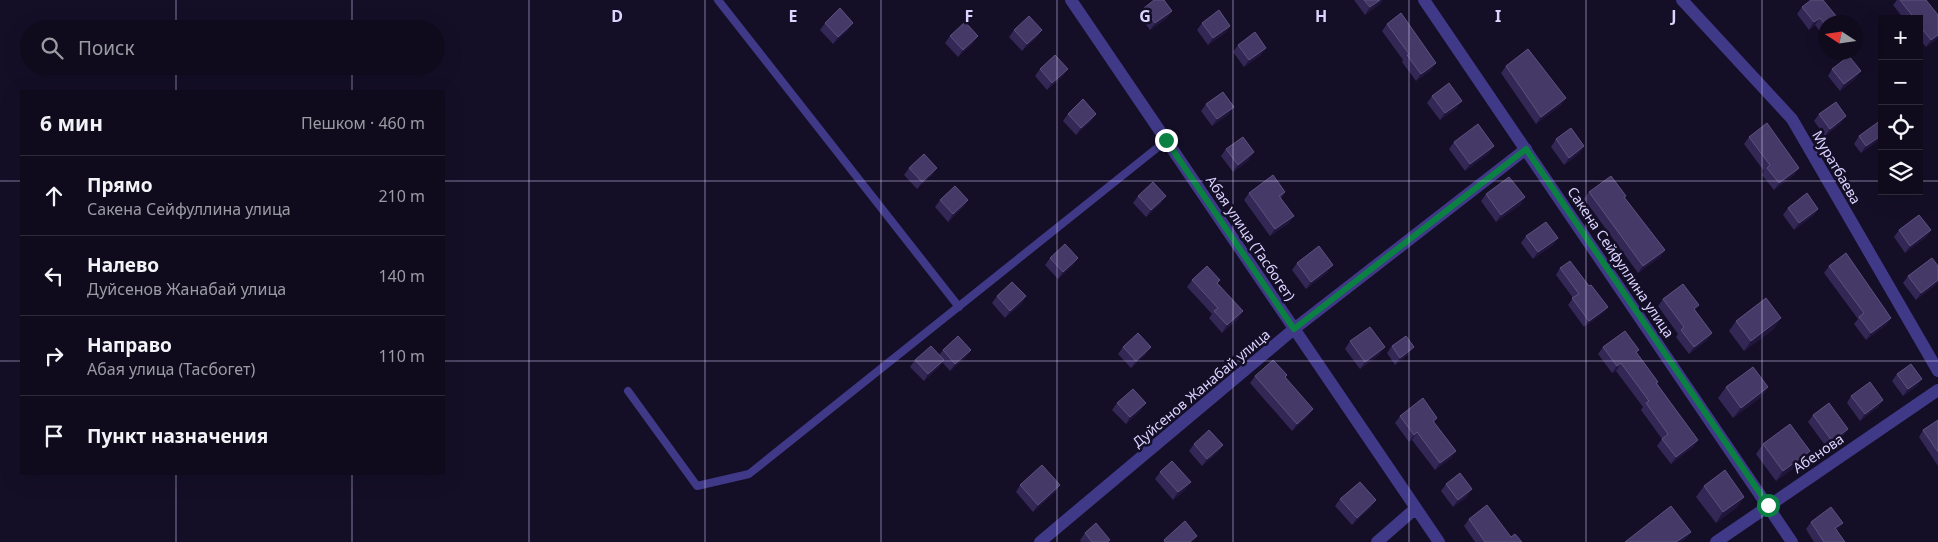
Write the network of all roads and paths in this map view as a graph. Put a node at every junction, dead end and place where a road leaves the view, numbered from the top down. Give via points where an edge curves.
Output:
1 (718, 0) edge
2 (1071, 0) edge
3 (1424, 0) edge
4 (1682, 0) edge
5 (1166, 140) junction
6 (1526, 149) junction
7 (959, 307) junction
8 (1294, 329) junction
9 (1938, 371) edge
10 (1938, 390) edge
11 (628, 391) dead end
12 (1768, 505) junction
13 (1416, 508) junction
14 (1040, 542) edge
15 (1377, 542) edge
16 (1439, 542) edge
17 (1716, 542) edge
18 (1792, 542) edge

1 - 7 lane
2 - 5 street, Абая улица (Тасбогет)
3 - 6 street, Сакена Сейфуллина улица
4 - 9 street, Муратбаева via 1792,119
5 - 7 lane
5 - 8 street, Абая улица (Тасбогет)
6 - 8 street, Дуйсенов Жанабай улица
6 - 12 street, Сакена Сейфуллина улица
7 - 11 lane via 749,474 697,486
8 - 13 street, Абая улица (Тасбогет)
8 - 14 street, Дуйсенов Жанабай улица
10 - 12 street, Абенова
12 - 17 street, Абенова
12 - 18 street, Сакена Сейфуллина улица
13 - 15 street
13 - 16 street, Абая улица (Тасбогет)

